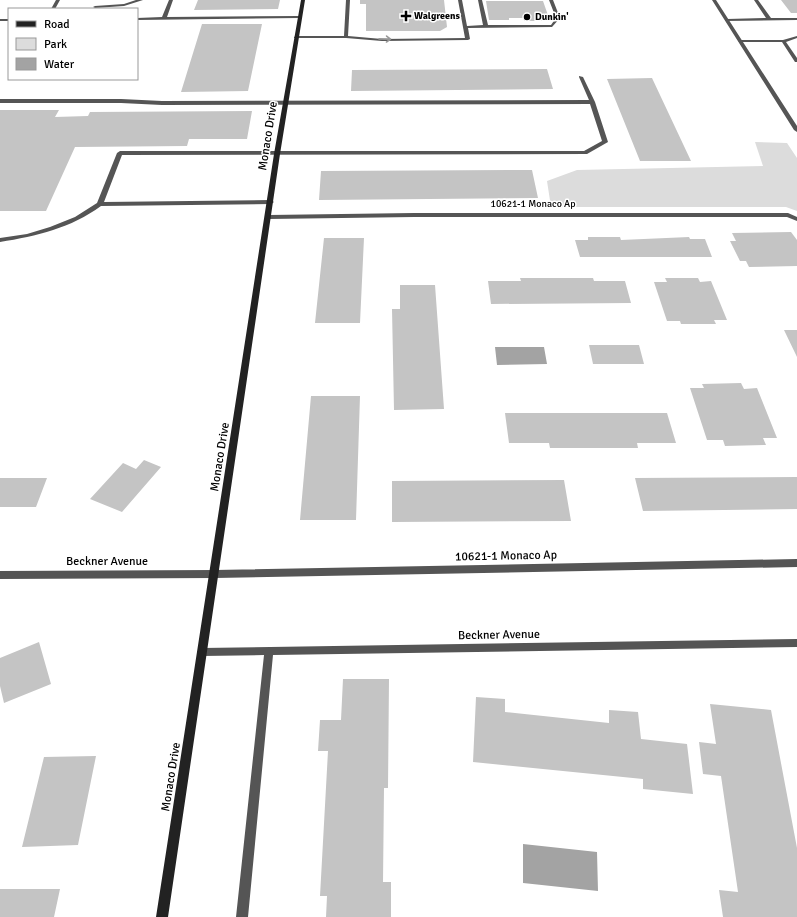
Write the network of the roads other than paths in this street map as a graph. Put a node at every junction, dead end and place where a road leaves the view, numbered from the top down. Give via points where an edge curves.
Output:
1 (127, 0) edge
2 (141, 0) edge
3 (171, 0) edge
4 (303, 0) edge
5 (348, 0) edge
6 (460, 0) edge
7 (480, 0) edge
8 (551, 0) edge
9 (714, 0) edge
10 (756, 0) edge
11 (124, 5) junction
12 (95, 7) dead end
13 (299, 17) junction
14 (138, 19) edge
15 (164, 19) junction
16 (769, 19) junction
17 (797, 19) edge
18 (726, 20) junction
19 (465, 27) junction
20 (486, 27) junction
21 (296, 37) junction
22 (346, 37) junction
23 (797, 37) edge
24 (740, 41) junction
25 (783, 41) junction
26 (797, 61) edge
27 (581, 77) dead end
28 (0, 102) edge
29 (592, 102) junction
30 (286, 104) junction
31 (797, 130) edge
32 (278, 154) junction
33 (271, 202) junction
34 (100, 204) junction
35 (269, 217) junction
36 (797, 219) edge
37 (0, 240) edge
38 (797, 563) edge
39 (214, 574) junction
40 (0, 575) edge
41 (797, 644) edge
42 (270, 651) junction
43 (202, 652) junction
44 (162, 917) edge
45 (242, 917) edge

1 - 11 street
2 - 11 street
3 - 15 street
4 - 13 street, Monaco Drive
5 - 22 street
6 - 19 street
7 - 20 street
8 - 20 street via 558,18 552,26
9 - 18 street
10 - 16 street
11 - 12 street
13 - 15 street
13 - 21 street, Monaco Drive
14 - 15 street
16 - 17 street
16 - 18 street
18 - 24 street
19 - 20 street
22 -> 19 street via 382,40 468,39
21 - 22 street
21 - 30 street, Monaco Drive
23 - 25 street
24 - 25 street
24 - 31 street
25 - 26 street
27 - 29 street
28 - 30 street
29 - 30 street
29 - 32 street via 605,142 585,153
30 - 32 street, Monaco Drive
32 - 33 street, Monaco Drive
32 - 34 street via 120,153
33 - 34 street
33 - 35 street, Monaco Drive
34 - 37 street via 86,215 60,227
35 - 36 street, 10621-1 Monaco Ap via 788,215
35 - 39 street, Monaco Drive
38 - 39 street, 10621-1 Monaco Ap
39 - 40 street, Beckner Avenue
39 - 43 street, Monaco Drive
41 - 42 street, Beckner Avenue
42 - 43 street, Beckner Avenue
42 - 45 street
43 - 44 street, Monaco Drive

